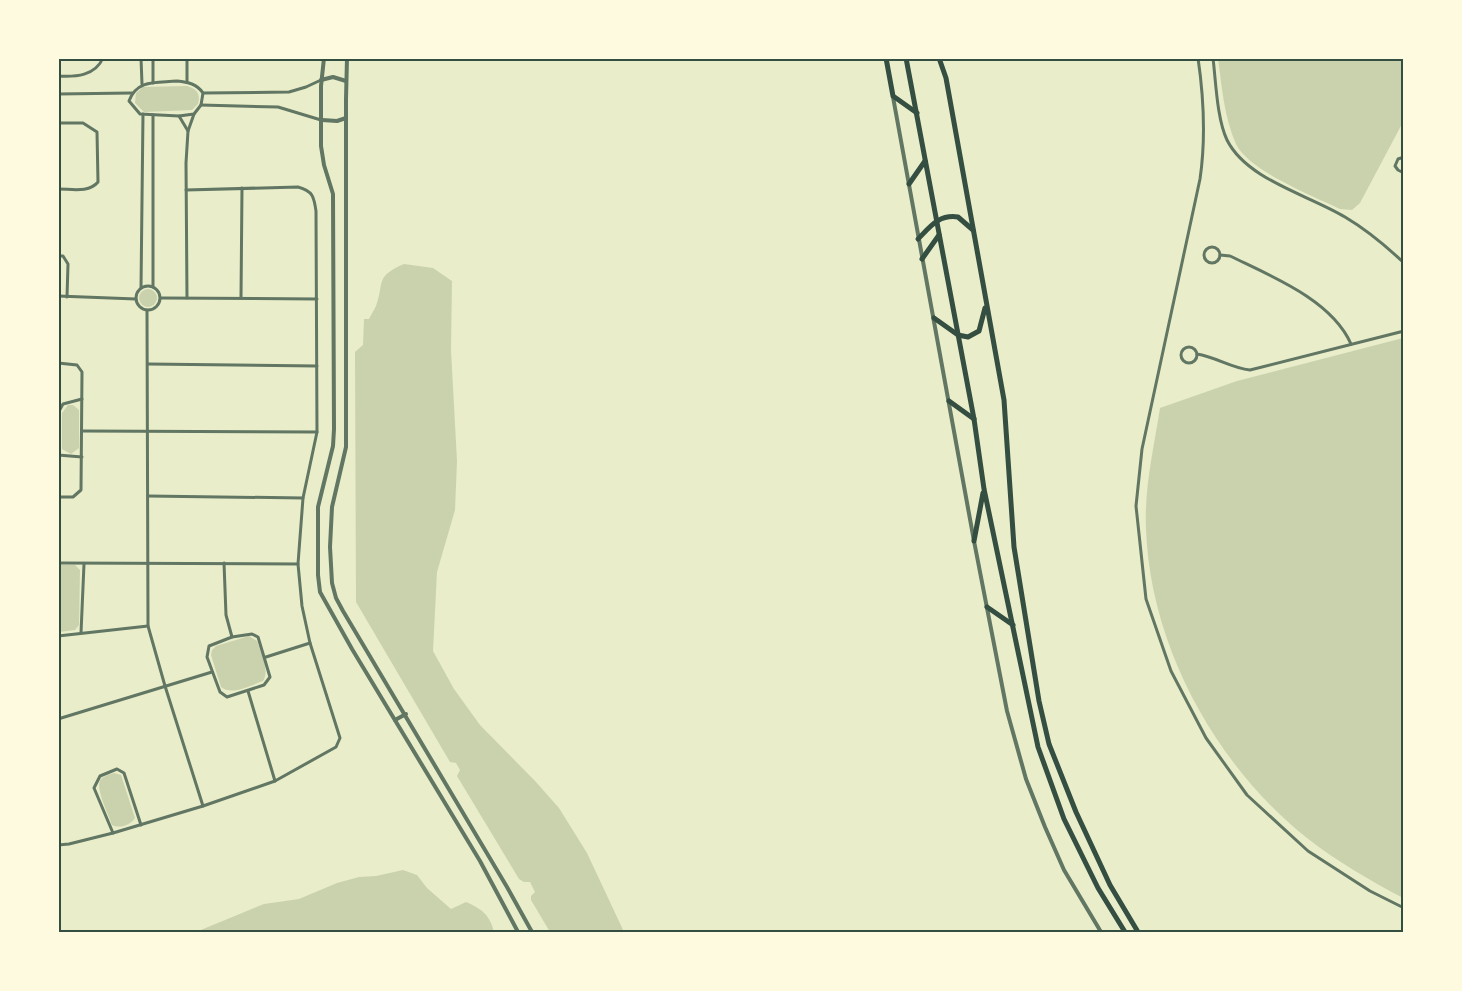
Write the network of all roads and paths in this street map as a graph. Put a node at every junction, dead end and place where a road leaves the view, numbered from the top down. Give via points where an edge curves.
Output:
1 (103, 58) edge
2 (141, 58) edge
3 (153, 58) edge
4 (186, 58) edge
5 (324, 58) edge
6 (347, 58) edge
7 (886, 58) edge
8 (906, 58) edge
9 (939, 58) edge
10 (1198, 58) edge
11 (1213, 58) edge
12 (58, 76) edge
13 (321, 80) junction
14 (346, 81) junction
15 (187, 82) junction
16 (153, 83) junction
17 (142, 84) junction
18 (132, 93) junction
19 (203, 93) junction
20 (58, 94) edge
21 (893, 96) junction
22 (201, 105) junction
23 (917, 113) junction
24 (143, 114) junction
25 (153, 114) junction
26 (194, 114) junction
27 (179, 116) junction
28 (346, 118) junction
29 (322, 120) junction
30 (58, 123) edge
31 (188, 131) junction
32 (1404, 157) edge
33 (925, 161) junction
34 (1404, 173) edge
35 (909, 184) junction
36 (243, 188) junction
37 (58, 189) edge
38 (186, 190) junction
39 (936, 221) junction
40 (974, 231) junction
41 (939, 235) junction
42 (918, 239) junction
43 (1220, 255) junction
44 (58, 256) edge
45 (922, 259) junction
46 (1404, 262) edge
47 (153, 287) junction
48 (141, 288) junction
49 (58, 296) edge
50 (67, 297) junction
51 (160, 298) junction
52 (187, 298) junction
53 (240, 298) junction
54 (136, 299) junction
55 (317, 299) junction
56 (986, 303) junction
57 (147, 311) junction
58 (934, 318) junction
59 (1404, 331) edge
60 (958, 335) junction
61 (1351, 344) junction
62 (1197, 354) junction
63 (58, 363) edge
64 (147, 364) junction
65 (317, 366) junction
66 (82, 399) junction
67 (949, 401) junction
68 (58, 413) edge
69 (974, 419) junction
70 (82, 431) junction
71 (148, 431) junction
72 (317, 432) junction
73 (58, 455) edge
74 (82, 457) junction
75 (984, 489) junction
76 (58, 496) edge
77 (148, 496) junction
78 (303, 498) junction
79 (974, 541) junction
80 (148, 562) junction
81 (58, 563) edge
82 (224, 563) junction
83 (84, 564) junction
84 (298, 564) junction
85 (987, 607) junction
86 (148, 626) junction
87 (1013, 626) junction
88 (81, 633) junction
89 (58, 636) edge
90 (232, 637) junction
91 (310, 643) junction
92 (266, 657) junction
93 (212, 672) junction
94 (165, 687) junction
95 (248, 691) junction
96 (406, 714) junction
97 (58, 719) edge
98 (394, 720) junction
99 (275, 781) junction
100 (203, 806) junction
101 (141, 825) junction
102 (113, 833) junction
103 (58, 844) edge
104 (1404, 908) edge
105 (518, 933) edge
106 (532, 933) edge
107 (1101, 933) edge
108 (1125, 933) edge
109 (1138, 933) edge

1 - 12 street via 90,73
2 - 17 street
3 - 16 street
4 - 15 street
5 - 13 street
6 - 14 street
7 - 21 highway
8 - 23 highway
9 - 40 highway
10 - 104 street via 1204,100 1203,159 1142,449 1137,495 1146,599 1171,671 1206,738 1247,795 1308,850 1370,891
11 - 46 street via 1221,120 1233,152 1268,179 1352,221
13 - 14 street via 333,77
13 - 19 street via 289,92
13 - 29 street
14 - 28 street
15 - 16 street
15 - 19 street via 200,87
16 - 17 street
17 - 18 street
18 - 20 street
18 - 24 street via 129,101
19 - 22 street
21 - 23 highway
21 - 35 street
22 - 26 street
22 - 29 street via 279,107
23 - 33 highway
24 - 25 street
24 - 48 street
25 - 27 street
25 - 47 street
26 - 27 street
26 - 31 street
27 - 31 street
28 - 29 street
28 - 96 street via 346,447 332,507 331,574 336,598
29 - 98 street via 321,146 333,194 334,429 318,507 320,592
30 - 37 street via 83,123 97,132 98,182 85,190
31 - 38 street
32 - 34 street via 1395,166
33 - 35 highway
33 - 39 highway
35 - 42 street
36 - 38 street
36 - 53 street
36 - 55 street via 298,187 307,189 314,198
38 - 52 street
39 - 40 highway via 958,217
39 - 41 highway
39 - 42 highway
40 - 56 highway
41 - 45 highway
41 - 60 highway
42 - 45 street
43 - 43 street via 1211,248 1204,255 1212,263
43 - 61 street via 1230,256 1310,298 1346,331
44 - 50 street via 63,256 68,264
45 - 58 street
47 - 48 street
47 - 51 street
48 - 54 street
49 - 50 street
50 - 54 street
51 - 52 street
51 - 57 street via 158,306
52 - 53 street
53 - 55 street
54 - 57 street via 138,306
55 - 65 street
56 - 60 highway via 979,331 968,337
56 - 109 highway via 1004,400 1014,548 1041,712 1076,813
57 - 64 street
58 - 60 highway
58 - 67 street
59 - 61 street
60 - 69 highway
61 - 62 street via 1250,370
62 - 62 street via 1193,348 1182,351 1186,362 1192,362
63 - 66 street via 77,365 82,372
64 - 65 street
64 - 71 street
65 - 72 street
66 - 68 street via 63,404
66 - 70 street
67 - 69 highway
67 - 79 street
69 - 75 highway
70 - 71 street
70 - 74 street
71 - 72 street
71 - 77 street
72 - 78 street
73 - 74 street
74 - 76 street via 81,490 74,497
75 - 79 highway
75 - 87 highway
77 - 78 street
77 - 80 street
78 - 84 street
79 - 85 street
80 - 82 street
80 - 83 street
80 - 86 street
81 - 83 street
82 - 84 street
82 - 90 street via 226,615
83 - 88 street
84 - 91 street
85 - 87 highway
85 - 107 street via 1007,711 1026,780 1064,870
86 - 88 street
86 - 94 street
87 - 108 highway via 1038,747 1064,819
88 - 89 street
90 - 92 street via 258,637
90 - 93 street via 209,646 207,657
91 - 92 street
91 - 99 street via 340,738 336,747
92 - 95 street via 270,677 264,685
93 - 94 street
93 - 95 street via 220,692 227,697
94 - 97 street
94 - 100 street
95 - 99 street
96 - 98 street
96 - 106 street
98 - 105 street via 480,861
99 - 100 street
100 - 101 street
101 - 102 street
101 - 102 street via 124,773 117,769 100,776 94,788
102 - 103 street

